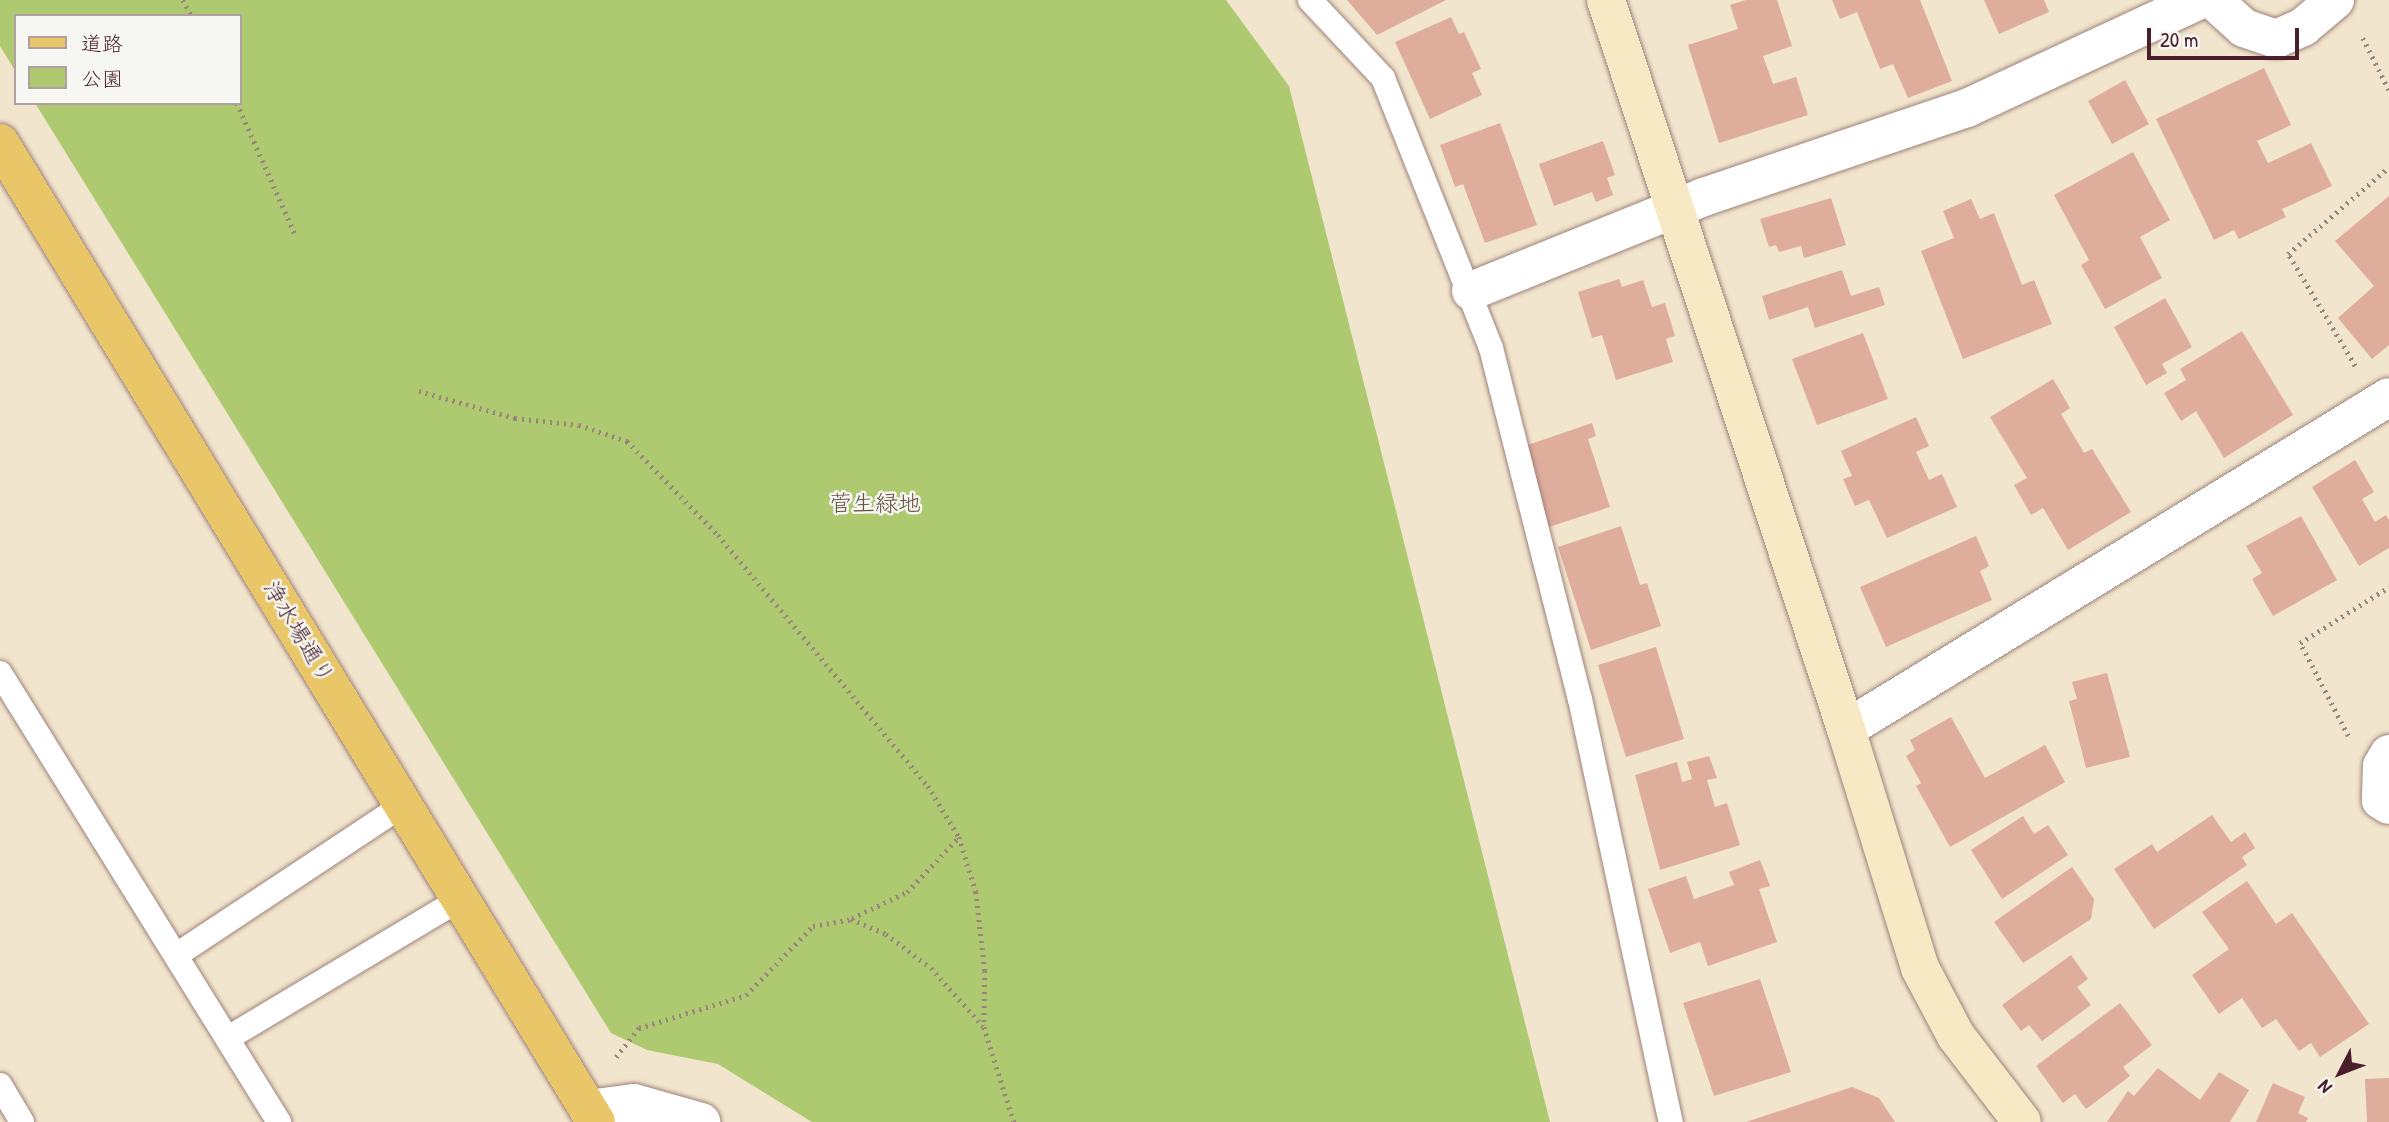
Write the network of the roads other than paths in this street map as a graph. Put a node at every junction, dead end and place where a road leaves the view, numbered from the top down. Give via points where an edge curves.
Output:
1 (1310, 0) edge
2 (1606, 0) edge
3 (2200, 0) edge
4 (2213, 0) edge
5 (2335, 0) edge
6 (0, 143) edge
7 (1676, 209) junction
8 (1471, 291) junction
9 (2383, 400) edge
10 (0, 673) edge
11 (1846, 729) junction
12 (2389, 754) edge
13 (2385, 803) edge
14 (402, 806) junction
15 (460, 899) junction
16 (178, 954) junction
17 (228, 1038) junction
18 (0, 1085) edge
19 (592, 1115) edge
20 (22, 1122) edge
21 (279, 1122) edge
22 (701, 1122) edge
23 (1671, 1122) edge
24 (2022, 1122) edge

1 - 8 lane via 1383,78
2 - 7 street
3 - 7 street via 1967,108
4 - 5 street via 2244,28 2276,39 2303,27
6 - 14 main road, 浄水場通り
7 - 8 street
7 - 11 street
8 - 23 lane via 1491,348 1580,699
9 - 11 street
10 - 16 lane
11 - 24 street via 1920,968 1956,1036
12 - 13 street via 2382,766
14 - 15 main road, 浄水場通り
14 - 16 lane
15 - 17 lane
15 - 19 main road, 浄水場通り
16 - 17 lane
17 - 21 lane
18 - 20 lane
19 - 22 street via 634,1103

